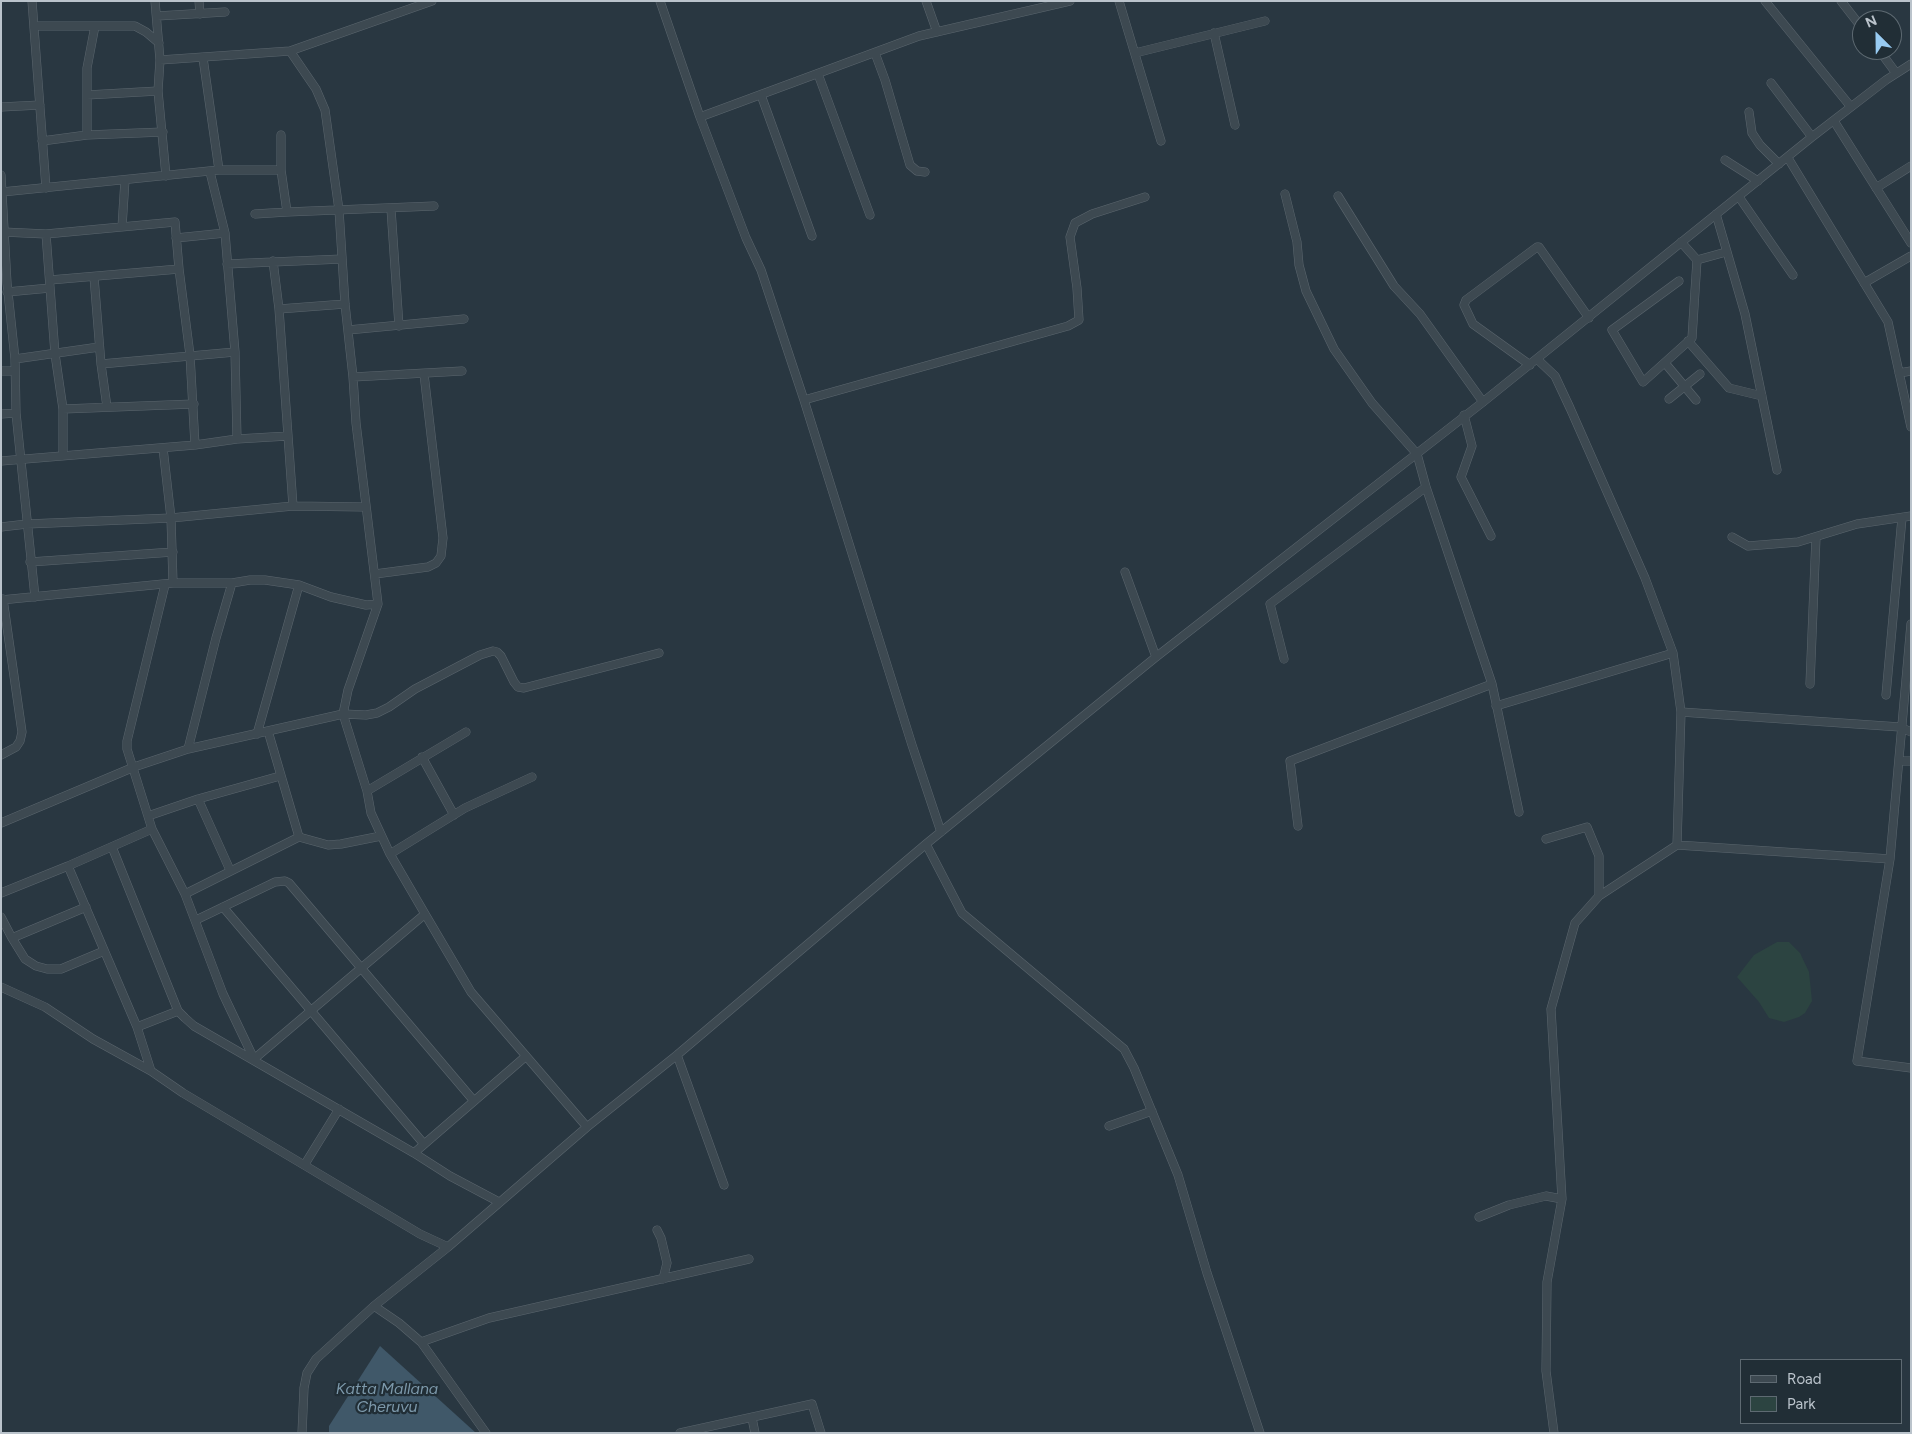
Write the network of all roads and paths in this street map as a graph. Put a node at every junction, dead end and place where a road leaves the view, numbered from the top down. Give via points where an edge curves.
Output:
1 (32, 1) edge
2 (155, 1) edge
3 (199, 1) edge
4 (432, 1) edge
5 (660, 1) edge
6 (926, 1) edge
7 (1070, 1) edge
8 (1119, 1) edge
9 (1765, 1) edge
10 (1842, 1) edge
11 (225, 12) dead end
12 (200, 14) junction
13 (1852, 14) edge
14 (157, 16) junction
15 (1264, 21) dead end
16 (36, 26) junction
17 (95, 26) junction
18 (937, 32) junction
19 (1214, 33) junction
20 (159, 43) junction
21 (290, 51) junction
22 (1135, 53) junction
23 (874, 54) junction
24 (203, 58) junction
25 (160, 60) junction
26 (1886, 60) edge
27 (1911, 64) edge
28 (1896, 73) junction
29 (818, 74) junction
30 (1771, 83) dead end
31 (158, 91) junction
32 (87, 95) junction
33 (761, 95) junction
34 (40, 105) junction
35 (1, 107) edge
36 (1851, 107) junction
37 (1749, 112) dead end
38 (700, 117) junction
39 (1834, 121) junction
40 (1235, 125) dead end
41 (163, 132) junction
42 (87, 135) junction
43 (280, 135) dead end
44 (1812, 137) junction
45 (42, 141) junction
46 (1161, 141) dead end
47 (1788, 158) junction
48 (1725, 160) dead end
49 (1779, 164) junction
50 (1911, 166) edge
51 (219, 170) junction
52 (282, 170) junction
53 (210, 172) junction
54 (925, 172) dead end
55 (1, 175) edge
56 (166, 176) junction
57 (125, 180) junction
58 (1758, 181) junction
59 (46, 188) junction
60 (1876, 188) junction
61 (2, 192) edge
62 (1285, 194) dead end
63 (1338, 196) dead end
64 (1145, 197) dead end
65 (1739, 197) junction
66 (434, 206) dead end
67 (391, 209) junction
68 (339, 210) junction
69 (286, 212) junction
70 (255, 214) dead end
71 (1716, 214) junction
72 (870, 216) dead end
73 (122, 227) junction
74 (3, 232) junction
75 (225, 233) junction
76 (46, 234) junction
77 (812, 236) dead end
78 (176, 238) junction
79 (1681, 242) junction
80 (1911, 243) edge
81 (1726, 252) junction
82 (1911, 256) edge
83 (342, 259) junction
84 (1697, 260) junction
85 (273, 261) junction
86 (227, 264) junction
87 (179, 268) junction
88 (1793, 275) dead end
89 (94, 277) junction
90 (1679, 281) dead end
91 (1864, 283) junction
92 (50, 284) junction
93 (5, 286) edge
94 (345, 304) junction
95 (279, 309) junction
96 (1589, 318) junction
97 (464, 319) dead end
98 (399, 326) junction
99 (348, 330) junction
100 (1688, 341) junction
101 (99, 347) junction
102 (235, 352) junction
103 (55, 354) junction
104 (190, 355) junction
105 (15, 359) junction
106 (1538, 359) junction
107 (1665, 363) junction
108 (101, 364) junction
109 (1530, 365) junction
110 (1911, 370) edge
111 (1, 371) edge
112 (14, 371) junction
113 (462, 371) dead end
114 (1899, 373) junction
115 (424, 374) junction
116 (1700, 374) dead end
117 (353, 377) junction
118 (1685, 386) junction
119 (1762, 396) junction
120 (1669, 399) dead end
121 (804, 400) junction
122 (1696, 400) dead end
123 (1483, 402) junction
124 (194, 404) junction
125 (107, 407) junction
126 (62, 409) junction
127 (16, 413) junction
128 (1, 414) edge
129 (1464, 415) junction
130 (1911, 427) edge
131 (288, 436) junction
132 (237, 439) junction
133 (195, 445) junction
134 (163, 448) junction
135 (1417, 454) junction
136 (63, 456) junction
137 (21, 459) junction
138 (1, 461) edge
139 (1777, 470) dead end
140 (1426, 487) junction
141 (293, 506) junction
142 (366, 507) junction
143 (1911, 516) edge
144 (171, 518) junction
145 (1902, 518) junction
146 (27, 524) junction
147 (1, 527) edge
148 (1491, 536) dead end
149 (1732, 537) dead end
150 (1816, 537) junction
151 (173, 552) junction
152 (30, 562) junction
153 (1125, 572) dead end
154 (375, 574) junction
155 (232, 583) junction
156 (169, 584) junction
157 (300, 585) junction
158 (35, 597) junction
159 (2, 599) edge
160 (378, 604) junction
161 (1911, 624) edge
162 (4, 630) edge
163 (659, 653) dead end
164 (1673, 653) junction
165 (1156, 657) junction
166 (1284, 659) dead end
167 (1492, 684) junction
168 (1810, 684) dead end
169 (1886, 695) dead end
170 (1496, 706) junction
171 (1681, 712) junction
172 (343, 714) junction
173 (1900, 727) junction
174 (268, 731) junction
175 (466, 732) dead end
176 (1911, 732) edge
177 (257, 734) junction
178 (188, 749) junction
179 (1, 755) edge
180 (422, 757) junction
181 (1899, 761) junction
182 (1911, 761) edge
183 (134, 767) junction
184 (280, 776) junction
185 (532, 777) dead end
186 (367, 791) junction
187 (198, 799) junction
188 (1519, 812) dead end
189 (454, 814) junction
190 (148, 816) junction
191 (1, 823) edge
192 (1298, 826) dead end
193 (152, 829) junction
194 (941, 832) junction
195 (381, 836) junction
196 (299, 837) junction
197 (1546, 839) dead end
198 (926, 844) junction
199 (1677, 844) junction
200 (112, 847) junction
201 (390, 854) junction
202 (1890, 859) junction
203 (68, 866) junction
204 (230, 870) junction
205 (1, 893) edge
206 (185, 894) junction
207 (1599, 896) junction
208 (86, 907) junction
209 (223, 907) junction
210 (425, 914) junction
211 (1, 917) edge
212 (196, 920) junction
213 (12, 938) junction
214 (104, 951) junction
215 (362, 967) junction
216 (1, 986) edge
217 (178, 1010) junction
218 (312, 1012) junction
219 (137, 1026) junction
220 (677, 1055) junction
221 (525, 1057) junction
222 (254, 1059) junction
223 (1911, 1068) edge
224 (151, 1071) junction
225 (474, 1101) junction
226 (339, 1109) junction
227 (1152, 1111) junction
228 (1109, 1126) dead end
229 (587, 1127) junction
230 (424, 1144) junction
231 (414, 1153) junction
232 (305, 1164) junction
233 (724, 1185) dead end
234 (1562, 1199) junction
235 (499, 1202) junction
236 (1479, 1217) dead end
237 (657, 1230) dead end
238 (448, 1247) junction
239 (749, 1259) dead end
240 (662, 1279) junction
241 (374, 1306) junction
242 (421, 1342) junction
243 (752, 1418) junction
244 (689, 1432) edge
245 (302, 1433) edge
246 (486, 1433) edge
247 (680, 1433) edge
248 (755, 1433) edge
249 (822, 1433) edge
250 (1260, 1433) edge
251 (1554, 1433) edge

1 - 16 street
2 - 14 street
3 - 12 street
4 - 21 street
5 - 38 street
6 - 18 street
7 - 18 street
8 - 22 street
9 - 36 street
10 - 13 street
11 - 12 street
12 - 14 street
14 - 20 street
15 - 19 street
16 - 17 street
16 - 34 street
17 - 20 street via 135,26
17 - 32 street via 87,68
18 - 23 street
19 - 22 street
19 - 40 street
20 - 25 street
21 - 24 street
21 - 68 street via 316,89 325,110
22 - 46 street
23 - 29 street
23 - 54 street via 910,166
24 - 25 street
24 - 51 street
25 - 31 street
26 - 28 street
27 - 28 street
28 - 36 street
29 - 33 street
29 - 72 street
30 - 44 street
31 - 32 street
31 - 41 street
32 - 42 street
33 - 38 street
33 - 77 street
34 - 35 street
34 - 45 street
36 - 39 street
37 - 49 street via 1752,133
38 - 121 street via 761,270
39 - 44 street
39 - 60 street
41 - 42 street
41 - 56 street
42 - 45 street
43 - 52 street
44 - 47 street
45 - 59 street
47 - 49 street
47 - 91 street
48 - 58 street
49 - 58 street
50 - 60 street
51 - 52 street
51 - 53 street
52 - 69 street
53 - 56 street
53 - 75 street
55 - 61 street
56 - 57 street
57 - 59 street
57 - 73 street
58 - 65 street
59 - 61 street
60 - 80 street
61 - 74 street
62 - 135 street via 1306,291 1334,350 1372,403
63 - 123 street via 1394,286 1420,314
64 - 121 street via 1092,214 1075,223 1070,237 1079,320 1068,326
65 - 71 street
65 - 88 street
66 - 67 street
67 - 68 street
67 - 98 street
68 - 69 street
68 - 83 street
69 - 70 street
71 - 79 street
71 - 81 street
73 - 76 street
73 - 78 street via 175,222
74 - 76 street
74 - 93 street
75 - 78 street
75 - 86 street
76 - 92 street
78 - 87 street
79 - 84 street
79 - 96 street
81 - 84 street
81 - 119 street via 1745,314
82 - 91 street
83 - 85 street
83 - 94 street
84 - 100 street via 1692,338
85 - 86 street
85 - 95 street
86 - 102 street
87 - 89 street
87 - 104 street
89 - 92 street
89 - 101 street
90 - 107 street via 1612,330 1643,382
91 - 114 street via 1888,322
92 - 93 street
92 - 103 street
93 - 105 street
94 - 95 street
94 - 99 street
95 - 131 street
96 - 106 street
96 - 109 street via 1537,247 1466,300 1464,305 1473,324
97 - 98 street
98 - 99 street
99 - 117 street
100 - 107 street
100 - 119 street via 1729,388
101 - 103 street
101 - 108 street
102 - 104 street
102 - 132 street
103 - 105 street
103 - 126 street
104 - 108 street
104 - 124 street
105 - 112 street
106 - 109 street
106 - 164 street via 1554,376 1570,408 1645,578
107 - 118 street
108 - 125 street
109 - 123 street
110 - 114 street
111 - 112 street
112 - 127 street
113 - 115 street
114 - 130 street
115 - 117 street
115 - 154 street via 443,538 441,556 428,567
116 - 118 street
117 - 142 street
118 - 120 street
118 - 122 street
119 - 139 street
121 - 194 street
123 - 129 street
124 - 125 street
124 - 133 street
125 - 126 street
126 - 136 street
127 - 128 street
127 - 137 street
129 - 135 street
129 - 148 street via 1472,446 1461,477
131 - 132 street
131 - 141 street
132 - 133 street
133 - 134 street
134 - 136 street
134 - 144 street
135 - 140 street
135 - 165 street
136 - 137 street
137 - 138 street
137 - 146 street
140 - 166 street via 1270,604
140 - 167 street
141 - 142 street
141 - 144 street
142 - 154 street
143 - 145 street
144 - 146 street
144 - 151 street
145 - 150 street via 1857,524
145 - 169 street
146 - 147 street
146 - 152 street
149 - 150 street via 1748,546 1798,542
150 - 168 street
151 - 152 street
151 - 156 street
152 - 158 street
153 - 165 street
154 - 160 street
155 - 156 street
155 - 157 street via 265,580
155 - 178 street
156 - 158 street
156 - 183 street via 127,741
157 - 160 street via 339,599 366,605
157 - 177 street
158 - 159 street
159 - 162 street
160 - 172 street via 348,690
161 - 173 street
162 - 179 street via 22,732 16,747
163 - 172 street via 524,688 518,687 501,656 493,651 415,690 389,708 366,715
164 - 170 street
164 - 171 street
165 - 194 street
167 - 170 street
167 - 192 street via 1290,761
170 - 188 street
171 - 173 street
171 - 199 street
172 - 174 street
172 - 186 street
173 - 176 street
173 - 181 street
174 - 177 street
174 - 184 street
175 - 180 street
177 - 178 street
178 - 183 street
180 - 186 street
180 - 189 street
181 - 182 street
181 - 202 street
183 - 190 street
183 - 191 street
184 - 187 street
184 - 196 street
185 - 189 street
186 - 195 street
187 - 190 street
187 - 204 street
189 - 201 street
190 - 193 street
193 - 200 street
193 - 206 street
194 - 198 street
195 - 196 street via 328,845
195 - 201 street
196 - 204 street
197 - 207 street via 1587,827 1599,856
198 - 220 street
198 - 227 street via 962,913 1124,1049
199 - 202 street
199 - 207 street
200 - 203 street
200 - 217 street
201 - 210 street
202 - 223 street via 1857,1062
203 - 205 street
203 - 208 street
204 - 206 street
206 - 212 street
207 - 234 street via 1575,923 1551,1008
208 - 213 street
208 - 214 street
209 - 212 street
209 - 215 street via 275,882 285,881
209 - 218 street
210 - 215 street
210 - 221 street via 472,992
211 - 213 street
212 - 222 street via 223,994
213 - 214 street via 25,959 47,969 61,969
214 - 219 street
215 - 218 street
215 - 225 street
216 - 224 street via 45,1007 93,1039
217 - 219 street
217 - 222 street via 194,1026
218 - 222 street
218 - 230 street
219 - 224 street
220 - 229 street
220 - 233 street
221 - 225 street
221 - 229 street
222 - 226 street
224 - 232 street
225 - 230 street
226 - 231 street
226 - 232 street
227 - 228 street
227 - 250 street via 1178,1175
229 - 235 street
230 - 231 street
231 - 235 street
232 - 238 street via 420,1234
234 - 236 street via 1546,1196 1508,1205
234 - 251 street via 1547,1282 1546,1371
235 - 238 street
237 - 240 street via 667,1263
238 - 241 street
239 - 240 street
240 - 242 street via 489,1318
241 - 242 street
241 - 245 street via 316,1358 307,1373
242 - 246 street
243 - 244 street
243 - 248 street
243 - 249 street via 812,1404
244 - 247 street

